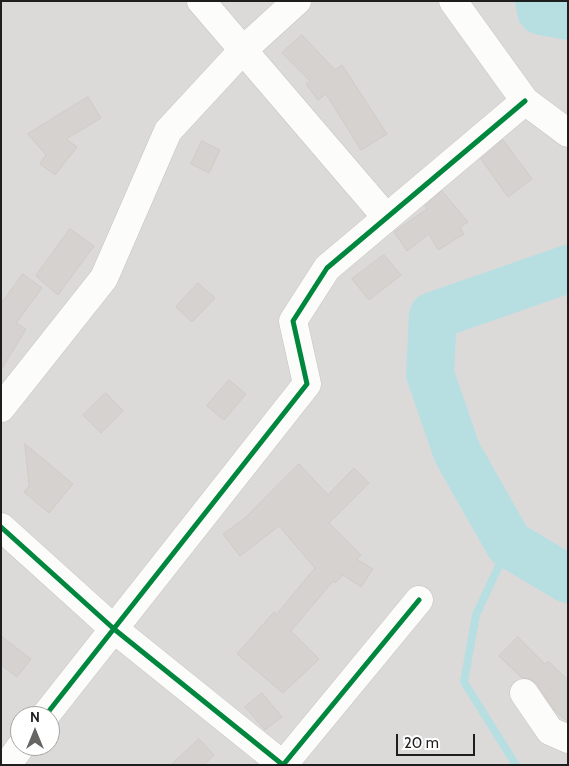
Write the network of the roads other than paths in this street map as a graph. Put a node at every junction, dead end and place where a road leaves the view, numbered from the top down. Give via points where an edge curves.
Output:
1 (201, 1) edge
2 (297, 1) edge
3 (453, 1) edge
4 (242, 51) junction
5 (525, 101) junction
6 (568, 133) edge
7 (386, 217) junction
8 (1, 408) edge
9 (1, 527) edge
10 (419, 600) dead end
11 (114, 629) junction
12 (524, 693) dead end
13 (53, 706) edge
14 (568, 739) edge

1 - 4 street
2 - 4 street
3 - 5 street
4 - 7 street
4 - 8 street via 168,131 104,278
5 - 6 street
5 - 7 street
7 - 11 street via 326,268 293,321 307,384
9 - 11 street
10 - 11 street via 282,765
11 - 13 street
12 - 14 street via 550,731

